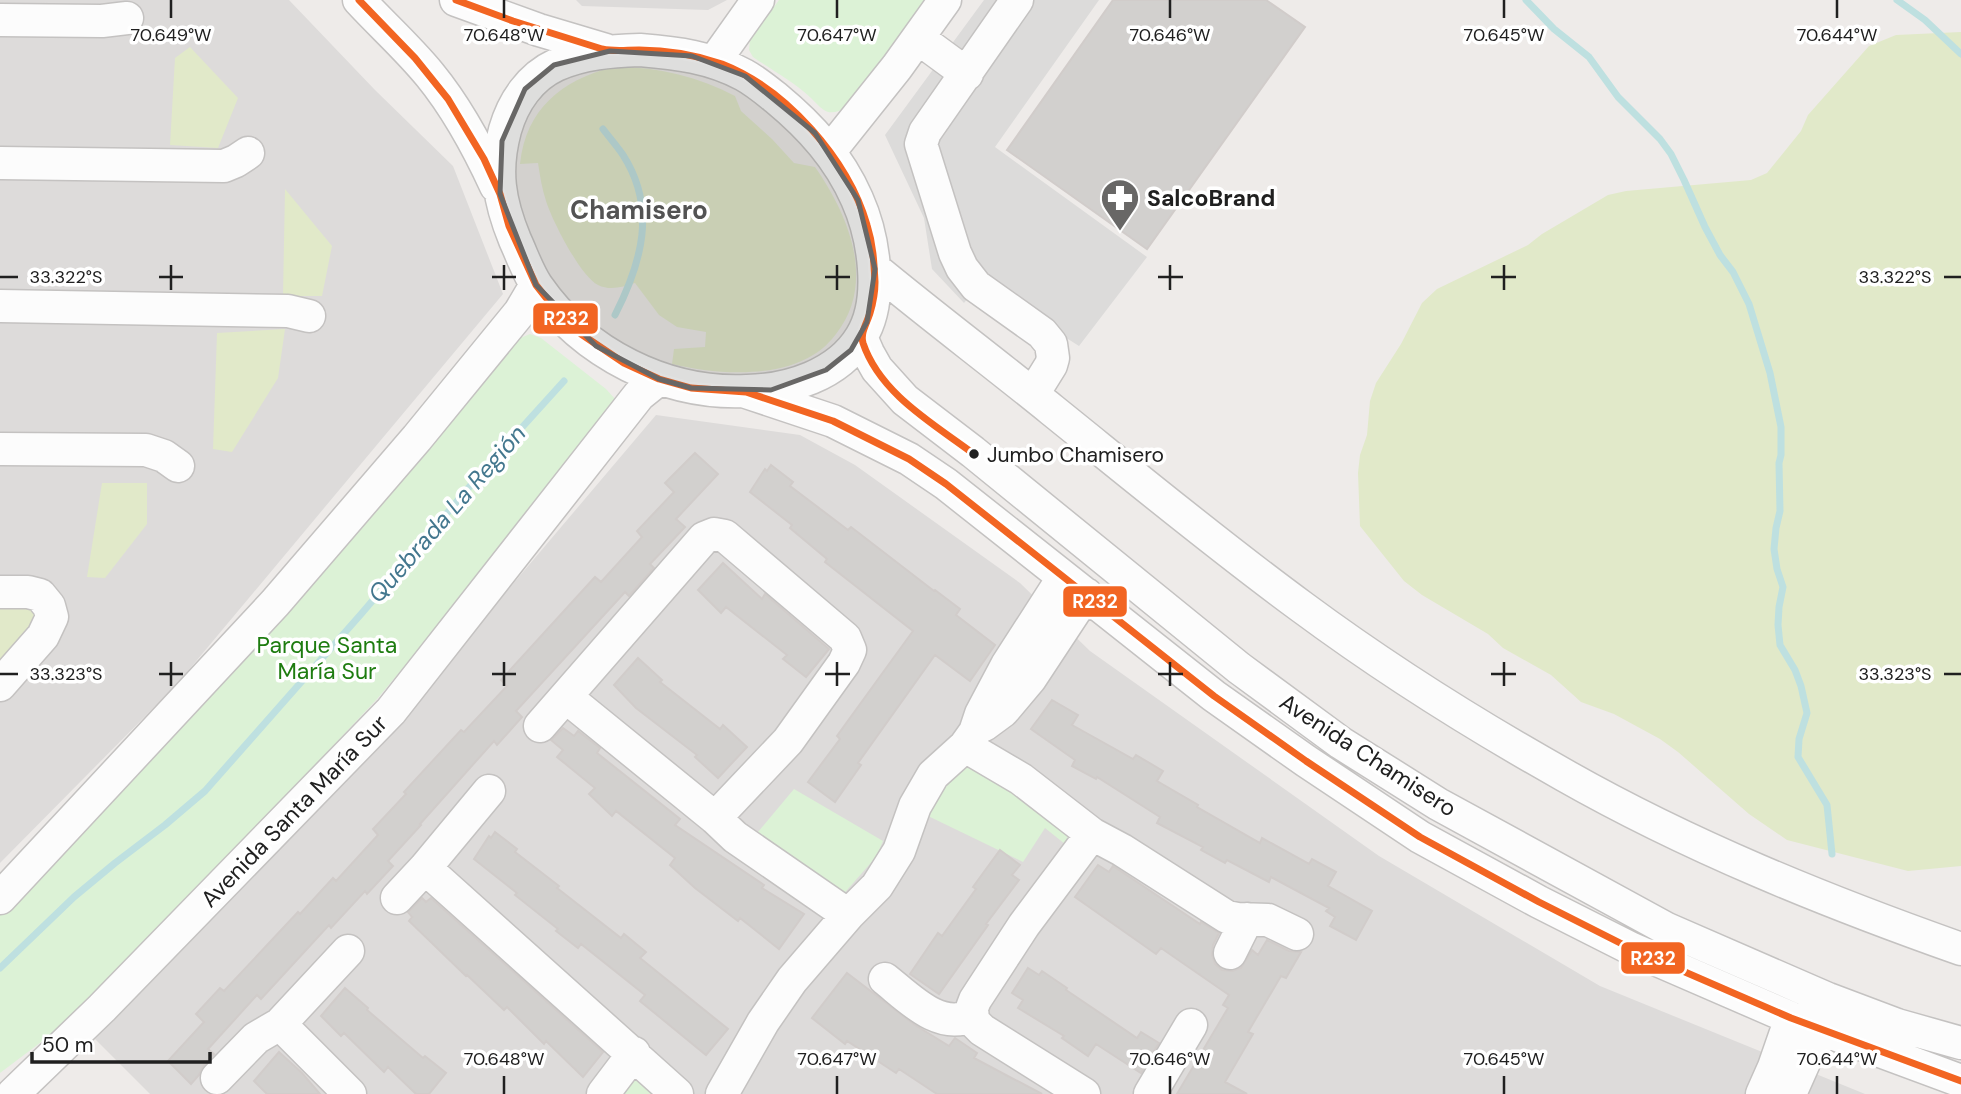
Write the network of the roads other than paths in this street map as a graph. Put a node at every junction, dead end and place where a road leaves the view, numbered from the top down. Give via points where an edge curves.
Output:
1 (359, 0) edge
2 (456, 0) edge
3 (758, 0) edge
4 (945, 0) edge
5 (1017, 0) edge
6 (127, 18) dead end
7 (0, 20) edge
8 (918, 38) junction
9 (610, 51) junction
10 (714, 62) junction
11 (967, 74) junction
12 (830, 152) junction
13 (248, 153) dead end
14 (0, 163) edge
15 (500, 194) junction
16 (875, 269) junction
17 (536, 285) junction
18 (0, 306) edge
19 (309, 316) dead end
20 (861, 337) junction
21 (659, 379) junction
22 (746, 392) junction
23 (1033, 394) junction
24 (0, 449) edge
25 (178, 466) dead end
26 (1074, 586) junction
27 (0, 592) edge
28 (0, 685) edge
29 (566, 697) junction
30 (540, 726) dead end
31 (970, 739) junction
32 (489, 791) dead end
33 (715, 818) junction
34 (1092, 834) junction
35 (425, 868) junction
36 (0, 898) edge
37 (397, 898) dead end
38 (848, 915) junction
39 (1247, 919) junction
40 (1297, 934) dead end
41 (1961, 949) edge
42 (348, 951) dead end
43 (1230, 953) dead end
44 (885, 979) dead end
45 (972, 1015) junction
46 (1791, 1018) junction
47 (280, 1024) junction
48 (1191, 1025) dead end
49 (1824, 1031) junction
50 (1961, 1043) edge
51 (634, 1053) junction
52 (217, 1078) dead end
53 (1961, 1082) edge
54 (13, 1094) edge
55 (350, 1094) edge
56 (603, 1094) edge
57 (677, 1094) edge
58 (722, 1094) edge
59 (1084, 1094) edge
60 (1150, 1094) edge
61 (1762, 1094) edge
62 (1790, 1094) edge

1 - 15 street via 448,99
2 - 9 street
3 - 10 street
4 - 8 street
5 - 11 street
6 - 7 street
8 - 11 street
8 - 12 street
9 - 10 street via 669,52
9 - 15 street via 554,65 525,89 502,141
10 - 12 street via 770,93
11 - 23 street via 920,144 955,253 968,278 1051,344 1054,358
12 - 16 street via 858,200
13 - 14 street via 223,166
15 - 17 street
16 - 20 street via 872,307
16 - 23 street
17 - 21 street via 596,346
17 - 36 street via 512,323 275,603
18 - 19 street via 288,311
20 - 22 street via 839,361 812,377 771,390
20 - 50 street, Avenida Chamisero via 877,369 905,400 1239,668 1341,743 1438,804 1667,929 1828,999
21 - 22 street via 691,388
21 - 54 street, Avenida Santa María Sur via 639,395 391,711
22 - 26 street, Avenida Chamisero via 833,421 909,459
23 - 41 street via 1303,608 1564,775 1775,877
24 - 25 street via 146,450
26 - 31 street via 1007,665
26 - 46 street, Avenida Chamisero via 1214,696 1420,837 1632,949
27 - 28 street via 40,595 52,617 46,632
29 - 30 street
29 - 33 street
29 - 33 street via 704,538 725,536 845,638 850,650 788,741
31 - 34 street
31 - 38 street via 933,775 915,806 899,851 877,886
32 - 35 street
33 - 38 street via 735,837
34 - 39 street via 1227,917
34 - 45 street via 1024,925 975,1000
35 - 37 street
35 - 51 street
38 - 58 street via 792,980
39 - 40 street via 1268,920
39 - 43 street
42 - 47 street
44 - 45 street via 936,1017 954,1020
45 - 59 street via 982,1030
46 - 49 street, Avenida Chamisero
46 - 61 street
47 - 52 street via 256,1038
47 - 55 street
48 - 60 street
49 - 53 street, Avenida Chamisero
49 - 62 street
51 - 56 street
51 - 57 street

